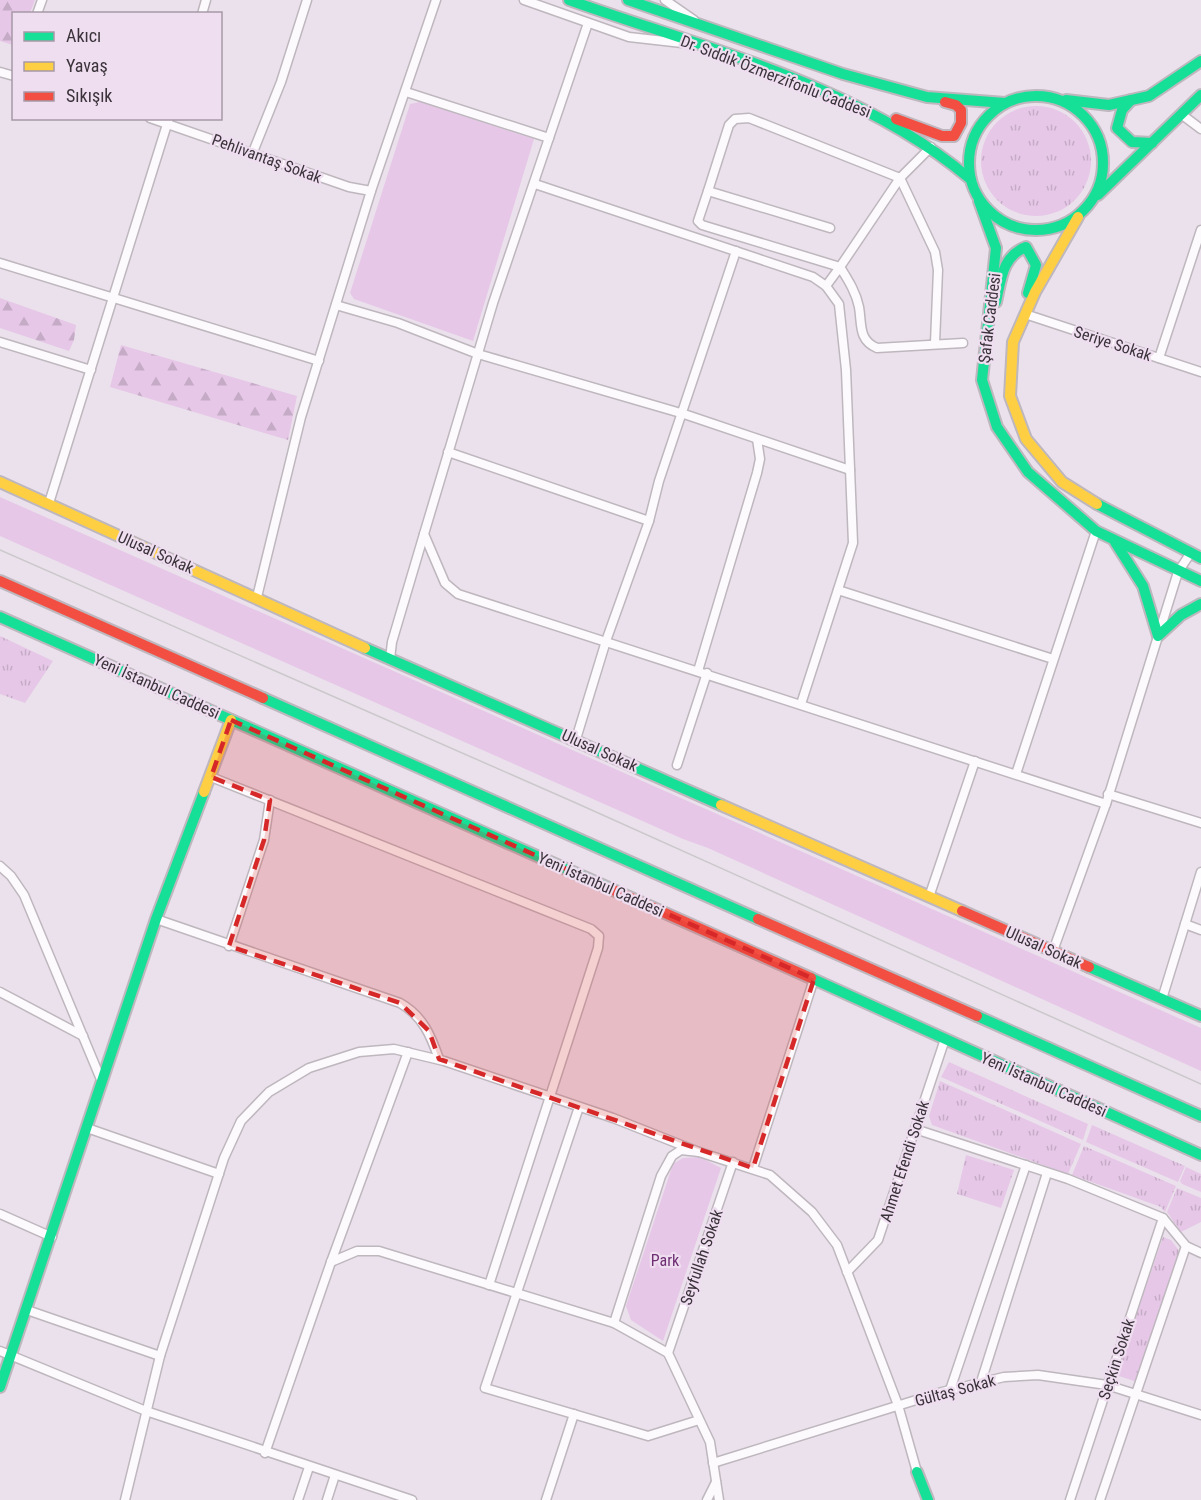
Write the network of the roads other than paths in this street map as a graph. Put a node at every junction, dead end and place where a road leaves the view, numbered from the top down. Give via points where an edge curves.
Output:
1 (308, 0) edge
2 (436, 0) edge
3 (524, 0) edge
4 (569, 0) edge
5 (628, 0) edge
6 (665, 0) edge
7 (588, 22) junction
8 (705, 27) junction
9 (694, 44) junction
10 (1201, 61) edge
11 (406, 92) junction
12 (1201, 95) edge
13 (927, 97) junction
14 (1058, 99) junction
15 (1131, 100) junction
16 (1005, 104) junction
17 (873, 111) junction
18 (1181, 114) junction
19 (168, 121) edge
20 (1201, 129) edge
21 (549, 138) junction
22 (1152, 143) junction
23 (932, 147) junction
24 (253, 152) junction
25 (900, 178) junction
26 (969, 178) junction
27 (535, 184) junction
28 (708, 191) junction
29 (371, 192) junction
30 (1093, 200) junction
31 (979, 201) junction
32 (1078, 217) junction
33 (831, 228) dead end
34 (1201, 230) edge
35 (736, 251) junction
36 (0, 263) edge
37 (840, 267) junction
38 (826, 286) junction
39 (113, 298) junction
40 (336, 305) junction
41 (1025, 314) junction
42 (988, 328) junction
43 (0, 342) edge
44 (963, 342) dead end
45 (935, 344) junction
46 (478, 354) junction
47 (1159, 358) junction
48 (319, 361) junction
49 (91, 370) junction
50 (1201, 372) edge
51 (684, 414) junction
52 (757, 439) junction
53 (448, 452) junction
54 (850, 470) junction
55 (0, 482) edge
56 (49, 503) junction
57 (649, 522) junction
58 (1096, 531) junction
59 (424, 534) junction
60 (1113, 540) junction
61 (1190, 554) junction
62 (1201, 558) edge
63 (1178, 572) junction
64 (0, 581) edge
65 (1201, 581) edge
66 (838, 590) junction
67 (257, 597) junction
68 (1201, 604) edge
69 (0, 617) edge
70 (1158, 636) junction
71 (606, 641) junction
72 (390, 659) junction
73 (1053, 659) junction
74 (703, 672) junction
75 (801, 704) junction
76 (231, 720) junction
77 (576, 739) junction
78 (975, 761) junction
79 (677, 765) dead end
80 (1016, 774) junction
81 (211, 777) junction
82 (1108, 794) junction
83 (270, 800) junction
84 (1106, 804) junction
85 (1201, 823) edge
86 (0, 866) edge
87 (1201, 872) edge
88 (929, 897) junction
89 (156, 919) junction
90 (1185, 924) junction
91 (1201, 930) edge
92 (229, 946) junction
93 (1053, 951) junction
94 (814, 979) junction
95 (0, 992) edge
96 (1162, 999) junction
97 (1201, 1016) edge
98 (83, 1036) junction
99 (945, 1040) junction
100 (408, 1052) junction
101 (439, 1059) junction
102 (102, 1082) junction
103 (550, 1097) junction
104 (579, 1107) junction
105 (1201, 1116) edge
106 (87, 1128) junction
107 (915, 1129) junction
108 (699, 1152) junction
109 (1201, 1155) edge
110 (733, 1162) junction
111 (1026, 1165) junction
112 (753, 1168) junction
113 (1047, 1173) junction
114 (219, 1174) junction
115 (0, 1214) edge
116 (1163, 1218) junction
117 (51, 1237) junction
118 (1186, 1246) junction
119 (1201, 1253) edge
120 (331, 1262) junction
121 (847, 1272) junction
122 (489, 1285) junction
123 (516, 1293) junction
124 (27, 1310) junction
125 (614, 1323) junction
126 (0, 1351) edge
127 (668, 1353) junction
128 (11, 1356) junction
129 (160, 1356) junction
130 (981, 1382) junction
131 (1, 1384) edge
132 (1107, 1385) junction
133 (950, 1390) junction
134 (1135, 1393) junction
135 (898, 1405) junction
136 (146, 1411) junction
137 (574, 1414) junction
138 (1201, 1415) edge
139 (699, 1420) junction
140 (265, 1453) junction
141 (713, 1463) junction
142 (309, 1467) junction
143 (917, 1472) junction
144 (334, 1475) junction
145 (716, 1482) junction
146 (125, 1500) edge
147 (298, 1500) edge
148 (327, 1500) edge
149 (412, 1500) edge
150 (546, 1500) edge
151 (707, 1500) edge
152 (719, 1500) edge
153 (922, 1500) edge
154 (928, 1500) edge
155 (1070, 1500) edge
156 (1100, 1500) edge

1 - 24 street
2 - 11 street
3 - 7 street
4 - 9 main road, Dr. Sıddık Özmerzifonlu Caddesi
5 - 8 main road, Dr. Sıddık Özmerzifonlu Caddesi
6 - 8 street
7 - 9 street via 629,37
7 - 21 street
8 - 13 main road, Dr. Sıddık Özmerzifonlu Caddesi via 843,74
9 - 17 main road, Dr. Sıddık Özmerzifonlu Caddesi
10 - 15 main road via 1149,96
11 - 21 street
11 - 29 street
12 - 18 main road
13 - 16 main road, Dr. Sıddık Özmerzifonlu Caddesi
13 - 17 main road via 961,110 961,123 954,136 942,136
14 - 15 main road via 1109,105
14 - 16 main road via 1038,95
14 - 30 main road via 1076,108 1100,141 1104,161
15 - 22 main road via 1122,110 1117,128 1127,142
16 - 26 main road via 984,120 973,138
17 - 23 main road, Dr. Sıddık Özmerzifonlu Caddesi
18 - 20 street
18 - 22 main road
19 - 24 street, Pehlivantaş Sokak
19 - 39 street
21 - 27 street
22 - 30 main road
23 - 25 street
23 - 26 main road, Dr. Sıddık Özmerzifonlu Caddesi
24 - 29 street, Pehlivantaş Sokak
25 - 28 street via 741,117 729,125
25 - 37 street
25 - 45 street via 935,252
26 - 31 main road
27 - 35 street
27 - 46 street
28 - 33 street
28 - 37 street via 698,221 702,225
29 - 40 street
30 - 32 main road
31 - 32 main road via 1011,227 1034,232 1057,228
31 - 42 main road, Şafak Caddesi via 996,248
32 - 41 main road, Şafak Caddesi
34 - 47 street
35 - 38 street via 813,277
35 - 51 street
36 - 39 street
37 - 38 street
37 - 45 street via 859,306 861,333 867,344 877,348
38 - 54 street via 839,304
39 - 48 street
39 - 49 street
40 - 46 street via 398,323
40 - 48 street
41 - 42 main road via 1037,271 1036,259 1026,248 1012,252 1007,259
41 - 47 street, Seriye Sokak
41 - 61 main road, Şafak Caddesi via 1013,342 1010,396 1026,439 1062,482
42 - 58 main road, Şafak Caddesi via 982,380 997,427 1028,471
43 - 49 street
44 - 45 street
46 - 51 street
46 - 53 street
47 - 50 street, Seriye Sokak
48 - 67 street
49 - 56 street
51 - 52 street
51 - 57 street via 659,481
52 - 54 street
52 - 74 street via 757,473
53 - 57 street
53 - 59 street
54 - 66 street via 853,543
55 - 56 main road, Ulusal Sokak
56 - 67 main road, Ulusal Sokak
57 - 71 street
58 - 60 main road, Şafak Caddesi
58 - 73 street
59 - 71 street via 445,583 458,594
59 - 72 street
60 - 63 main road, Şafak Caddesi
60 - 70 main road via 1144,584
61 - 62 main road, Şafak Caddesi
61 - 63 street
63 - 65 main road, Şafak Caddesi
63 - 70 street
64 - 105 main road, Yeni İstanbul Caddesi
66 - 73 street
66 - 75 street
67 - 72 main road, Ulusal Sokak
68 - 70 main road via 1181,615
69 - 76 main road, Yeni İstanbul Caddesi
70 - 82 street
71 - 74 street
71 - 77 street
72 - 77 main road, Ulusal Sokak
73 - 80 street
74 - 75 street
74 - 79 street
75 - 78 street
76 - 81 main road
76 - 94 main road, Yeni İstanbul Caddesi
77 - 88 main road, Ulusal Sokak
78 - 80 street
78 - 88 street
80 - 84 street
81 - 83 street
81 - 89 main road
82 - 84 street
82 - 85 street
83 - 92 street via 264,840
83 - 103 street via 596,932 598,948
84 - 93 street
86 - 98 street via 24,895
87 - 90 street
88 - 93 main road, Ulusal Sokak
89 - 92 street
89 - 102 main road
90 - 91 street
90 - 96 street
92 - 101 street via 400,1002 429,1031
93 - 96 main road, Ulusal Sokak
94 - 99 main road, Yeni İstanbul Caddesi
94 - 112 street
95 - 98 street
96 - 97 main road, Ulusal Sokak
98 - 102 street
99 - 107 street, Ahmet Efendi Sokak
99 - 109 main road, Yeni İstanbul Caddesi
100 - 101 street
100 - 114 street via 359,1052 309,1068 269,1092 241,1121
100 - 120 street
101 - 103 street
102 - 106 main road
103 - 104 street
103 - 122 street
104 - 108 street
104 - 123 street
106 - 114 street
106 - 117 main road
107 - 111 street
107 - 121 street, Ahmet Efendi Sokak via 878,1240
108 - 110 street
108 - 125 street via 681,1150 672,1156 661,1176
110 - 112 street
110 - 127 street, Seyfullah Sokak
111 - 113 street
111 - 133 street
112 - 121 street via 770,1175 812,1212 837,1245
113 - 116 street
113 - 130 street
114 - 129 street
115 - 117 street
116 - 118 street
116 - 132 street, Seçkin Sokak
117 - 124 main road
118 - 119 street
118 - 134 street, Seçkin Sokak
120 - 122 street via 357,1251 379,1251
120 - 140 street
121 - 135 street
122 - 123 street
123 - 125 street
123 - 137 street via 484,1388
124 - 128 main road
124 - 129 street
125 - 127 street
126 - 128 street
127 - 139 street
128 - 131 main road
128 - 136 street
129 - 136 street
130 - 132 street, Gültaş Sokak via 1038,1375
130 - 133 street, Gültaş Sokak
132 - 134 street, Gültaş Sokak
132 - 155 street, Seçkin Sokak
133 - 135 street, Gültaş Sokak
134 - 138 street, Gültaş Sokak
134 - 156 street, Seçkin Sokak
135 - 141 street, Gültaş Sokak
135 - 143 street
136 - 140 street
136 - 146 street
137 - 139 street via 648,1436
137 - 150 street
139 - 141 street via 710,1442
140 - 142 street
141 - 145 street
142 - 144 street
142 - 147 street
143 - 153 main road
143 - 154 main road
144 - 148 street
144 - 149 street
145 - 151 street
145 - 152 street

